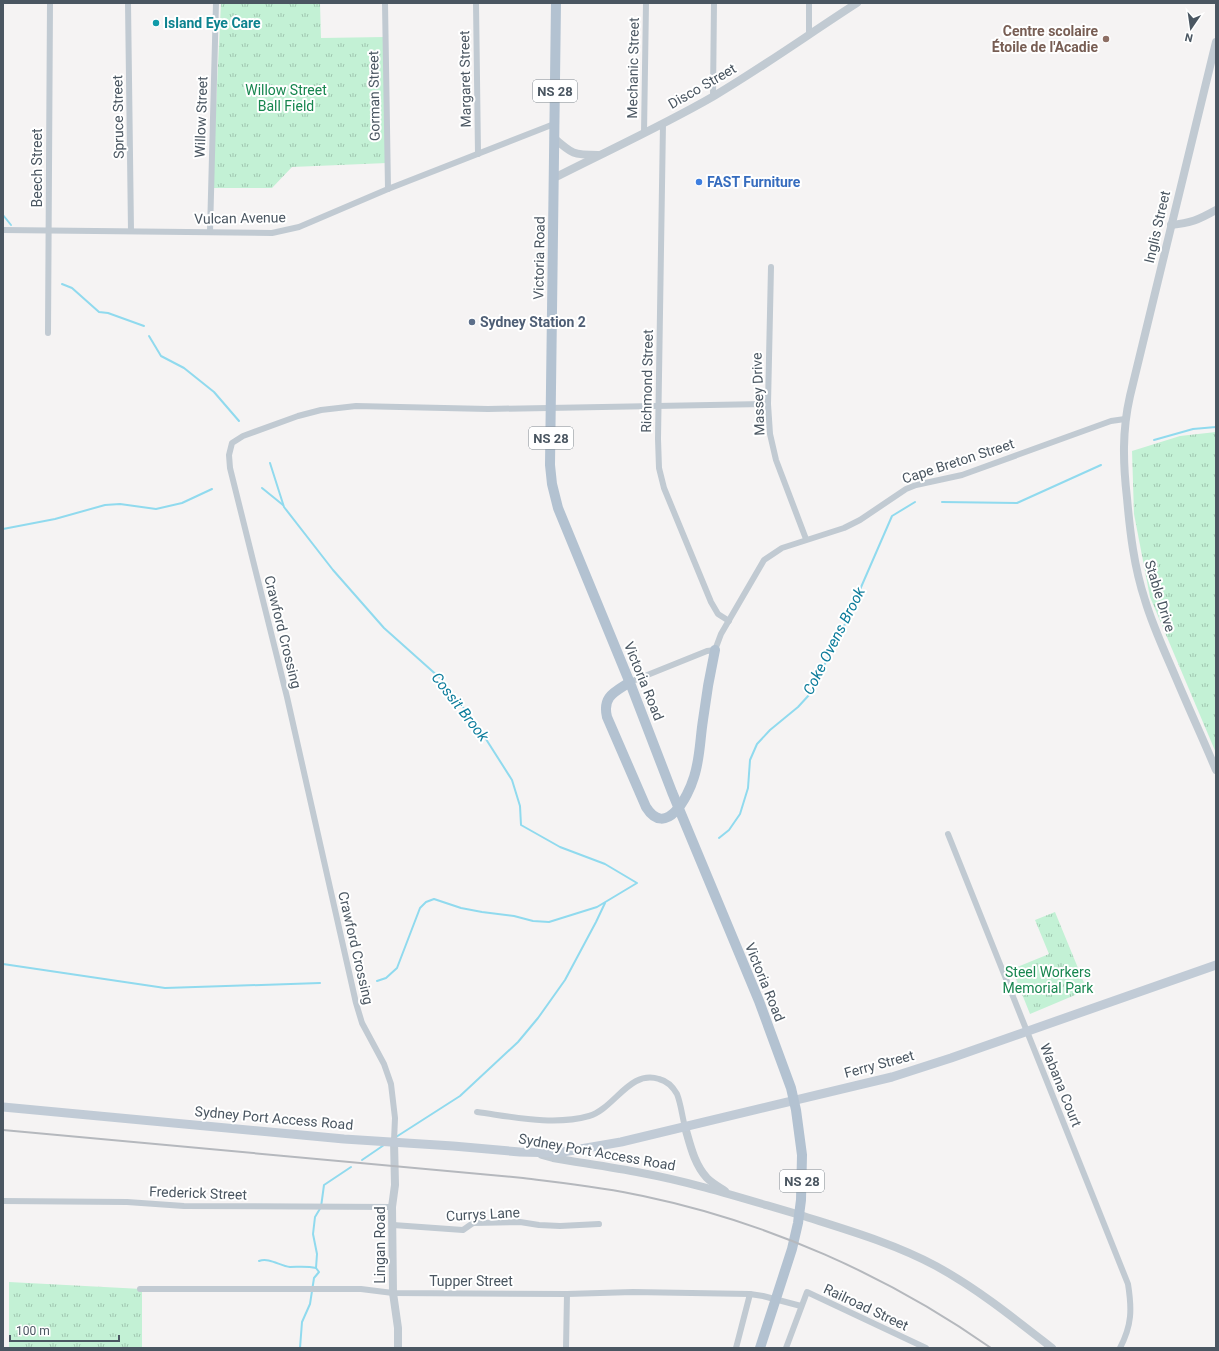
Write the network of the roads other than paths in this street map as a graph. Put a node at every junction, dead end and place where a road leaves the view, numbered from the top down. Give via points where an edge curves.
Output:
1 (50, 3) edge
2 (128, 3) edge
3 (216, 3) edge
4 (385, 3) edge
5 (476, 3) edge
6 (556, 3) edge
7 (646, 3) edge
8 (714, 3) edge
9 (810, 3) edge
10 (857, 3) edge
11 (809, 34) junction
12 (1216, 42) edge
13 (714, 96) junction
14 (663, 123) junction
15 (554, 124) junction
16 (644, 133) junction
17 (554, 138) junction
18 (478, 154) junction
19 (598, 155) junction
20 (554, 178) junction
21 (388, 189) junction
22 (1216, 210) edge
23 (1171, 225) junction
24 (3, 230) edge
25 (48, 230) junction
26 (131, 231) junction
27 (210, 232) junction
28 (770, 267) dead end
29 (48, 333) dead end
30 (768, 404) junction
31 (659, 406) junction
32 (551, 408) junction
33 (1126, 419) junction
34 (806, 539) junction
35 (729, 621) junction
36 (715, 650) junction
37 (630, 682) junction
38 (1216, 770) edge
39 (948, 834) dead end
40 (1216, 965) edge
41 (1026, 1031) junction
42 (3, 1107) edge
43 (478, 1112) dead end
44 (685, 1127) junction
45 (394, 1141) junction
46 (539, 1153) junction
47 (727, 1193) junction
48 (3, 1201) edge
49 (392, 1208) junction
50 (599, 1224) dead end
51 (393, 1225) junction
52 (140, 1289) dead end
53 (393, 1293) junction
54 (567, 1294) junction
55 (750, 1294) junction
56 (801, 1306) junction
57 (398, 1348) edge
58 (566, 1348) edge
59 (736, 1348) edge
60 (760, 1348) edge
61 (786, 1348) edge
62 (926, 1348) edge
63 (1052, 1348) edge
64 (1120, 1348) edge

1 - 25 street, Beech Street
2 - 26 street, Spruce Street
3 - 27 street, Willow Street
4 - 21 street, Gorman Street
5 - 18 street, Margaret Street
6 - 15 main road, Victoria Road / NS 28
7 - 16 street, Mechanic Street
8 - 13 street
9 - 11 street
10 - 11 street, Disco Street
11 - 13 street, Disco Street
12 - 23 street, Inglis Street
13 - 14 street, Disco Street
14 - 16 street, Disco Street
14 - 31 street, Richmond Street
15 - 17 main road, Victoria Road / NS 28
15 - 18 street, Vulcan Avenue
16 - 19 street, Disco Street
17 - 19 street via 570,152
17 - 20 main road, Victoria Road / NS 28
18 - 21 street, Vulcan Avenue
19 - 20 street, Disco Street
20 - 32 main road, Victoria Road / NS 28
21 - 27 street, Vulcan Avenue via 288,230 272,233
22 - 23 street via 1197,220
23 - 33 street, Inglis Street
24 - 25 street, Vulcan Avenue
25 - 26 street, Vulcan Avenue
25 - 29 street, Beech Street
26 - 27 street, Vulcan Avenue
28 - 30 street, Massey Drive
30 - 31 street, Crawford Crossing
30 - 34 street, Massey Drive via 772,448
31 - 32 street, Crawford Crossing
31 - 35 street, Richmond Street via 658,458 664,488 714,608
32 - 37 main road, Victoria Road / NS 28 via 550,465 556,503
32 - 45 street, Crawford Crossing via 356,406 321,410 243,436 232,443 229,456 356,1003 362,1023 384,1064 391,1084 395,1118
33 - 34 street, Cape Breton Street via 1110,421 962,475 916,485 844,528
33 - 38 street, Stable Drive via 1123,441 1128,506 1135,561 1144,599 1156,634
34 - 35 street, Cape Breton Street via 782,548 764,560
35 - 36 street, Cape Breton Street
36 - 37 street
36 - 37 main road via 694,779 676,811 665,819 653,817 646,807 607,717 608,698
37 - 60 main road, Victoria Road / NS 28 via 672,792 776,1045 796,1110 802,1178 798,1223 788,1263
39 - 41 street, Wabana Court
40 - 41 main road, Ferry Street
41 - 44 main road, Ferry Street via 892,1077
41 - 64 street, Wabana Court via 1128,1284 1131,1314 1129,1328
42 - 45 main road, Sydney Port Access Road via 344,1139
43 - 44 street via 534,1120 579,1118 592,1115 604,1108 638,1080 654,1077 672,1086 677,1095
44 - 46 main road, Ferry Street via 593,1148
44 - 47 street via 690,1146 707,1178
45 - 46 main road, Sydney Port Access Road
45 - 49 street, Lingan Road via 395,1185
46 - 47 street, Sydney Port Access Road via 553,1158 643,1173
47 - 63 street, Sydney Port Access Road via 910,1253 938,1267 995,1304
48 - 49 street, Frederick Street
49 - 51 street, Lingan Road
50 - 51 street, Currys Lane via 545,1226 505,1222 473,1224 463,1230
51 - 53 street, Lingan Road
52 - 53 street, Tupper Street via 361,1289
53 - 54 street, Tupper Street
53 - 57 street, Lingan Road
54 - 55 street, Tupper Street
54 - 58 street
55 - 56 street, Tupper Street
55 - 59 street
56 - 61 street, Railroad Street
56 - 62 street, Railroad Street via 807,1292

